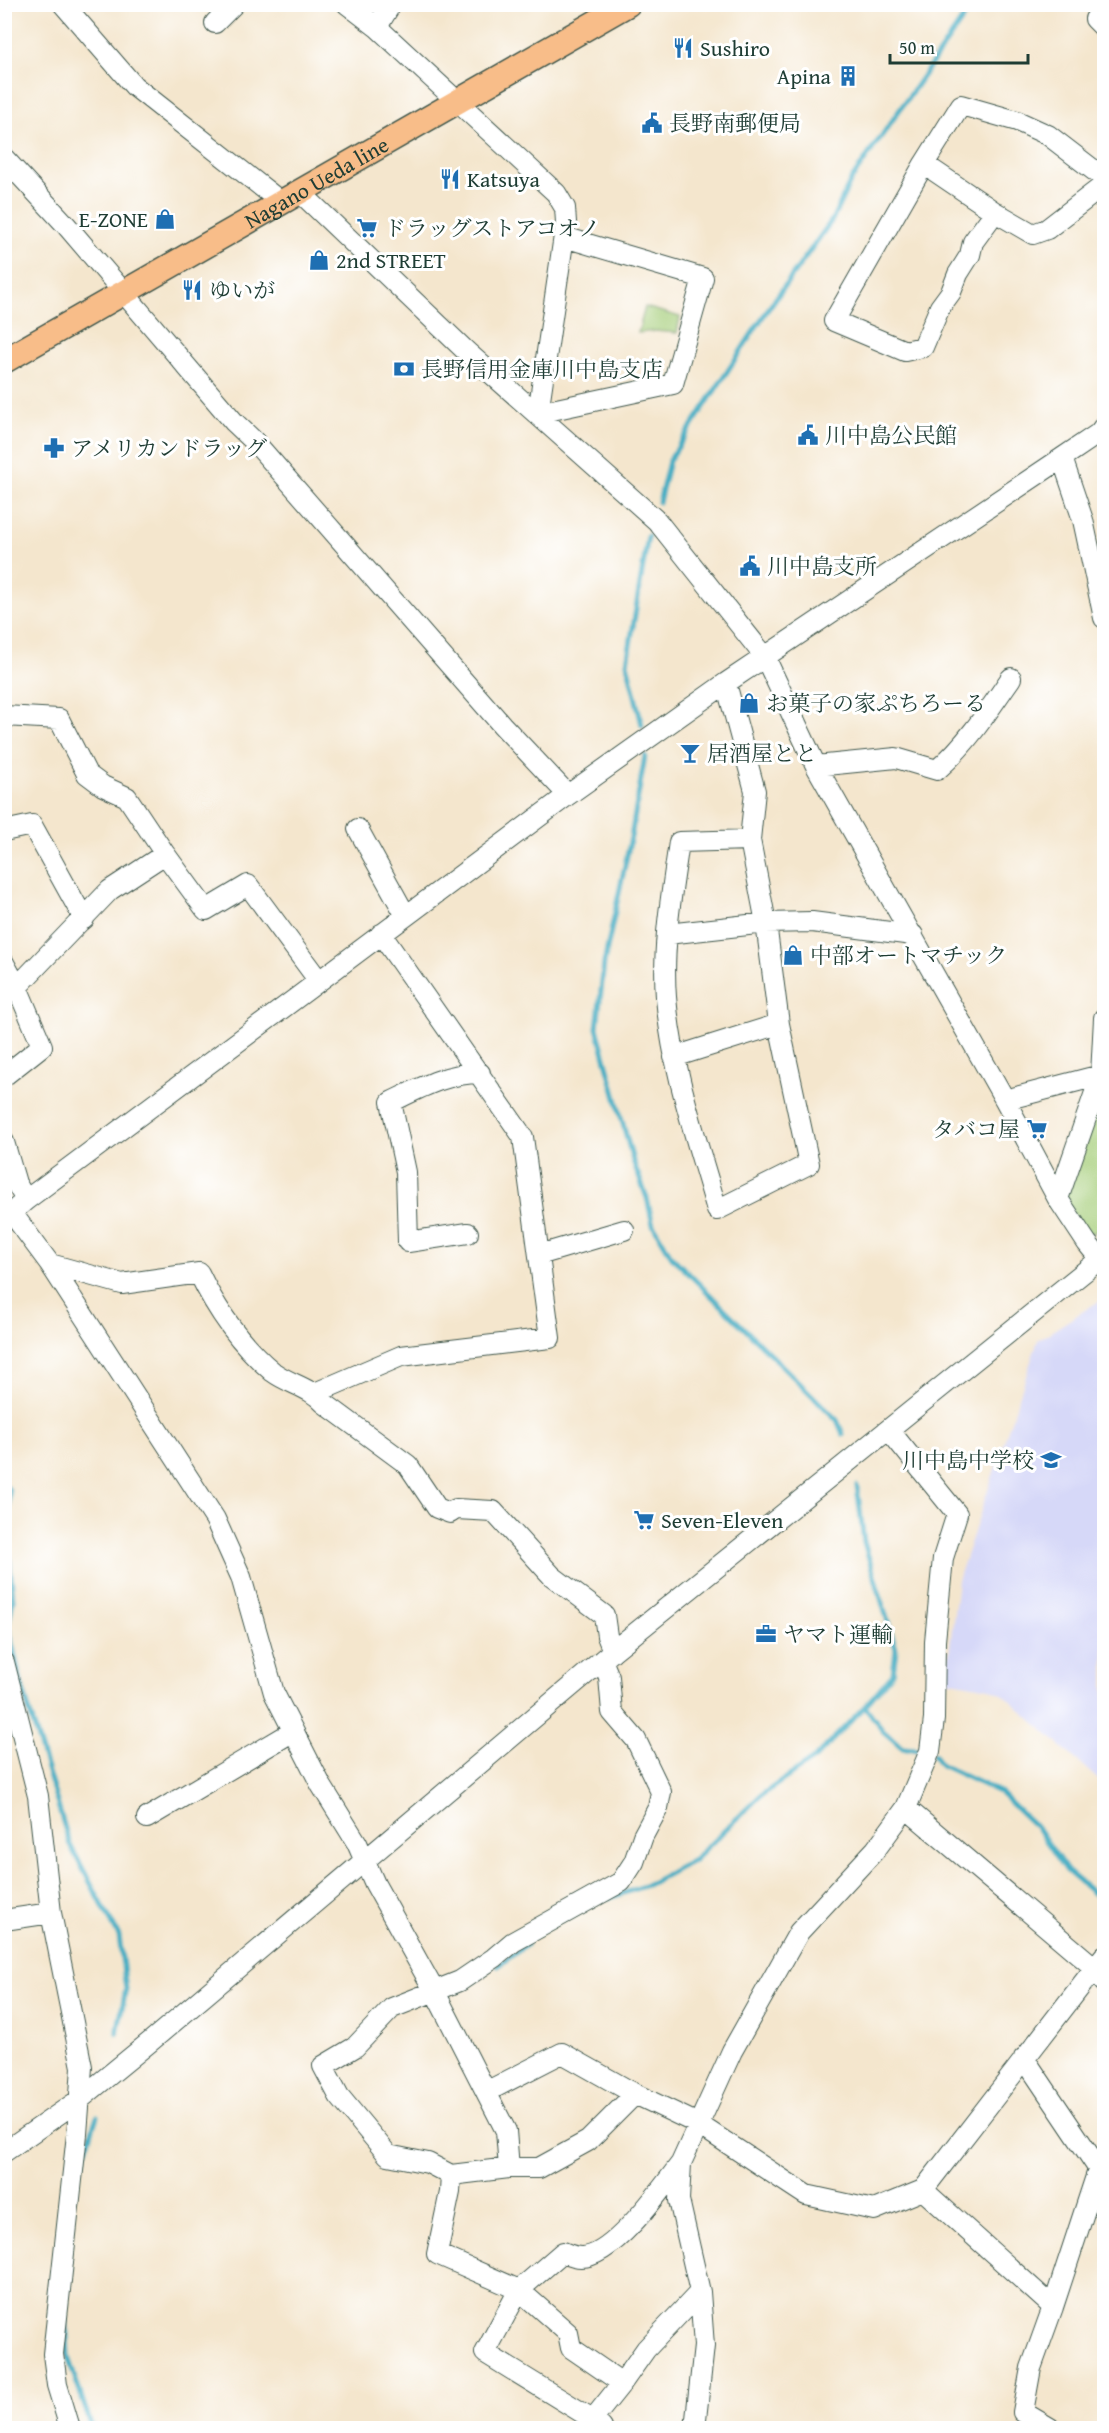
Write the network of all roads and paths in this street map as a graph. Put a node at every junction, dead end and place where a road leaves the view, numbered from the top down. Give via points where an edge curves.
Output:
1 (63, 4) edge
2 (234, 4) edge
3 (347, 4) edge
4 (391, 4) edge
5 (628, 4) edge
6 (1104, 10) edge
7 (215, 23) dead end
8 (377, 27) junction
9 (1104, 28) edge
10 (459, 103) junction
11 (4, 159) edge
12 (924, 164) junction
13 (1104, 178) edge
14 (1104, 185) edge
15 (290, 197) junction
16 (995, 212) junction
17 (564, 237) junction
18 (125, 293) junction
19 (4, 361) edge
20 (538, 413) junction
21 (1104, 426) edge
22 (1062, 459) junction
23 (1104, 618) edge
24 (765, 657) junction
25 (1011, 678) dead end
26 (726, 683) junction
27 (4, 716) edge
28 (816, 766) junction
29 (568, 795) junction
30 (358, 829) dead end
31 (4, 831) edge
32 (750, 840) junction
33 (165, 854) junction
34 (406, 916) junction
35 (84, 919) junction
36 (766, 923) junction
37 (381, 934) junction
38 (667, 934) junction
39 (913, 935) junction
40 (4, 963) edge
41 (319, 981) junction
42 (17, 987) junction
43 (1104, 1018) edge
44 (779, 1024) junction
45 (674, 1057) junction
46 (480, 1073) junction
47 (1101, 1075) junction
48 (4, 1076) edge
49 (1005, 1101) junction
50 (4, 1142) edge
51 (1058, 1199) junction
52 (26, 1200) junction
53 (8, 1216) edge
54 (624, 1230) dead end
55 (468, 1233) dead end
56 (539, 1255) junction
57 (1103, 1260) edge
58 (50, 1264) junction
59 (315, 1394) junction
60 (889, 1430) junction
61 (608, 1655) junction
62 (4, 1662) edge
63 (292, 1732) junction
64 (906, 1808) junction
65 (147, 1818) dead end
66 (365, 1858) junction
67 (51, 1913) junction
68 (4, 1920) edge
69 (1101, 1968) edge
70 (435, 1992) junction
71 (1024, 2058) junction
72 (486, 2092) junction
73 (635, 2094) junction
74 (79, 2100) junction
75 (698, 2124) junction
76 (4, 2152) edge
77 (681, 2163) junction
78 (509, 2168) junction
79 (1102, 2172) edge
80 (451, 2175) junction
81 (923, 2190) junction
82 (519, 2290) junction
83 (700, 2292) junction
84 (1053, 2307) junction
85 (622, 2383) junction
86 (594, 2426) edge
87 (70, 2428) edge
88 (695, 2428) edge
89 (1050, 2428) edge

1 - 15 street via 134,86
2 - 7 street
3 - 8 street
4 - 8 street
5 - 10 main road, Nagano Ueda line
6 - 9 street via 1095,19
8 - 10 street
10 - 15 main road, Nagano Ueda line
10 - 17 street via 556,193 565,208
11 - 18 street
12 - 13 street via 961,105 1017,121 1048,135
12 - 16 street
12 - 16 street via 834,321 905,351 923,347 974,242
14 - 16 street via 1047,229 1033,234
15 - 18 main road, Nagano Ueda line
15 - 20 street
17 - 20 street
17 - 20 street via 703,278 673,384
18 - 19 main road, Nagano Ueda line
18 - 29 street via 234,422
20 - 24 street via 657,521
21 - 22 street
22 - 23 street via 1083,520
22 - 24 street
24 - 26 street
24 - 28 street
25 - 28 street via 983,718 937,770 896,758
26 - 29 street
26 - 32 street via 755,790
27 - 33 street via 59,719 87,774 127,796
28 - 39 street
29 - 34 street
30 - 34 street
31 - 35 street via 32,825
32 - 36 street
32 - 38 street via 679,842
33 - 35 street via 110,890
33 - 41 street via 206,910 248,885
34 - 37 street
35 - 42 street
36 - 38 street
36 - 39 street via 812,922
36 - 44 street
37 - 41 street
37 - 46 street
38 - 45 street via 666,995
39 - 49 street
40 - 42 street
41 - 52 street
42 - 48 street via 42,1046
43 - 47 street
44 - 45 street
44 - 45 street via 809,1164 717,1210
46 - 55 street via 436,1080 391,1102 406,1172 408,1242
46 - 56 street via 523,1137
47 - 49 street
47 - 51 street
49 - 51 street
50 - 52 street via 16,1183
51 - 57 street
52 - 53 street
53 - 58 street
54 - 56 street
56 - 59 street via 550,1338 401,1356
57 - 60 street
58 - 59 street via 122,1284 199,1273 228,1326 274,1373
58 - 63 street via 215,1519 241,1577 274,1693
59 - 61 street via 408,1466 437,1508 450,1513 456,1509 494,1511 552,1576 604,1615
60 - 61 street
60 - 64 street via 957,1514 942,1558 930,1751
61 - 66 street
61 - 70 street via 612,1712 636,1740 661,1792 634,1862 621,1882 513,1942 460,1981
62 - 67 street via 38,1796
63 - 65 street
63 - 66 street
64 - 69 street
64 - 75 street via 876,1849 799,1932 732,2051
66 - 70 street via 375,1884
66 - 74 street
67 - 68 street
67 - 74 street via 82,2067
69 - 71 street
70 - 72 street
70 - 80 street via 393,2008 355,2047 323,2066 339,2096 388,2155 428,2163
71 - 79 street
71 - 81 street
72 - 73 street via 562,2053
72 - 78 street via 506,2131
73 - 75 street
73 - 78 street via 588,2141 539,2168
74 - 76 street
74 - 87 street via 53,2354 57,2385
75 - 77 street
75 - 81 street via 806,2195 874,2210
77 - 82 street via 642,2214 606,2247 582,2258 563,2253
77 - 83 street via 679,2200
78 - 80 street
79 - 84 street
80 - 82 street via 437,2254
81 - 84 street
82 - 85 street via 568,2333 571,2348
82 - 86 street via 485,2353
83 - 85 street via 646,2349
83 - 88 street via 704,2346
84 - 89 street via 1031,2368 1023,2412
85 - 86 street

